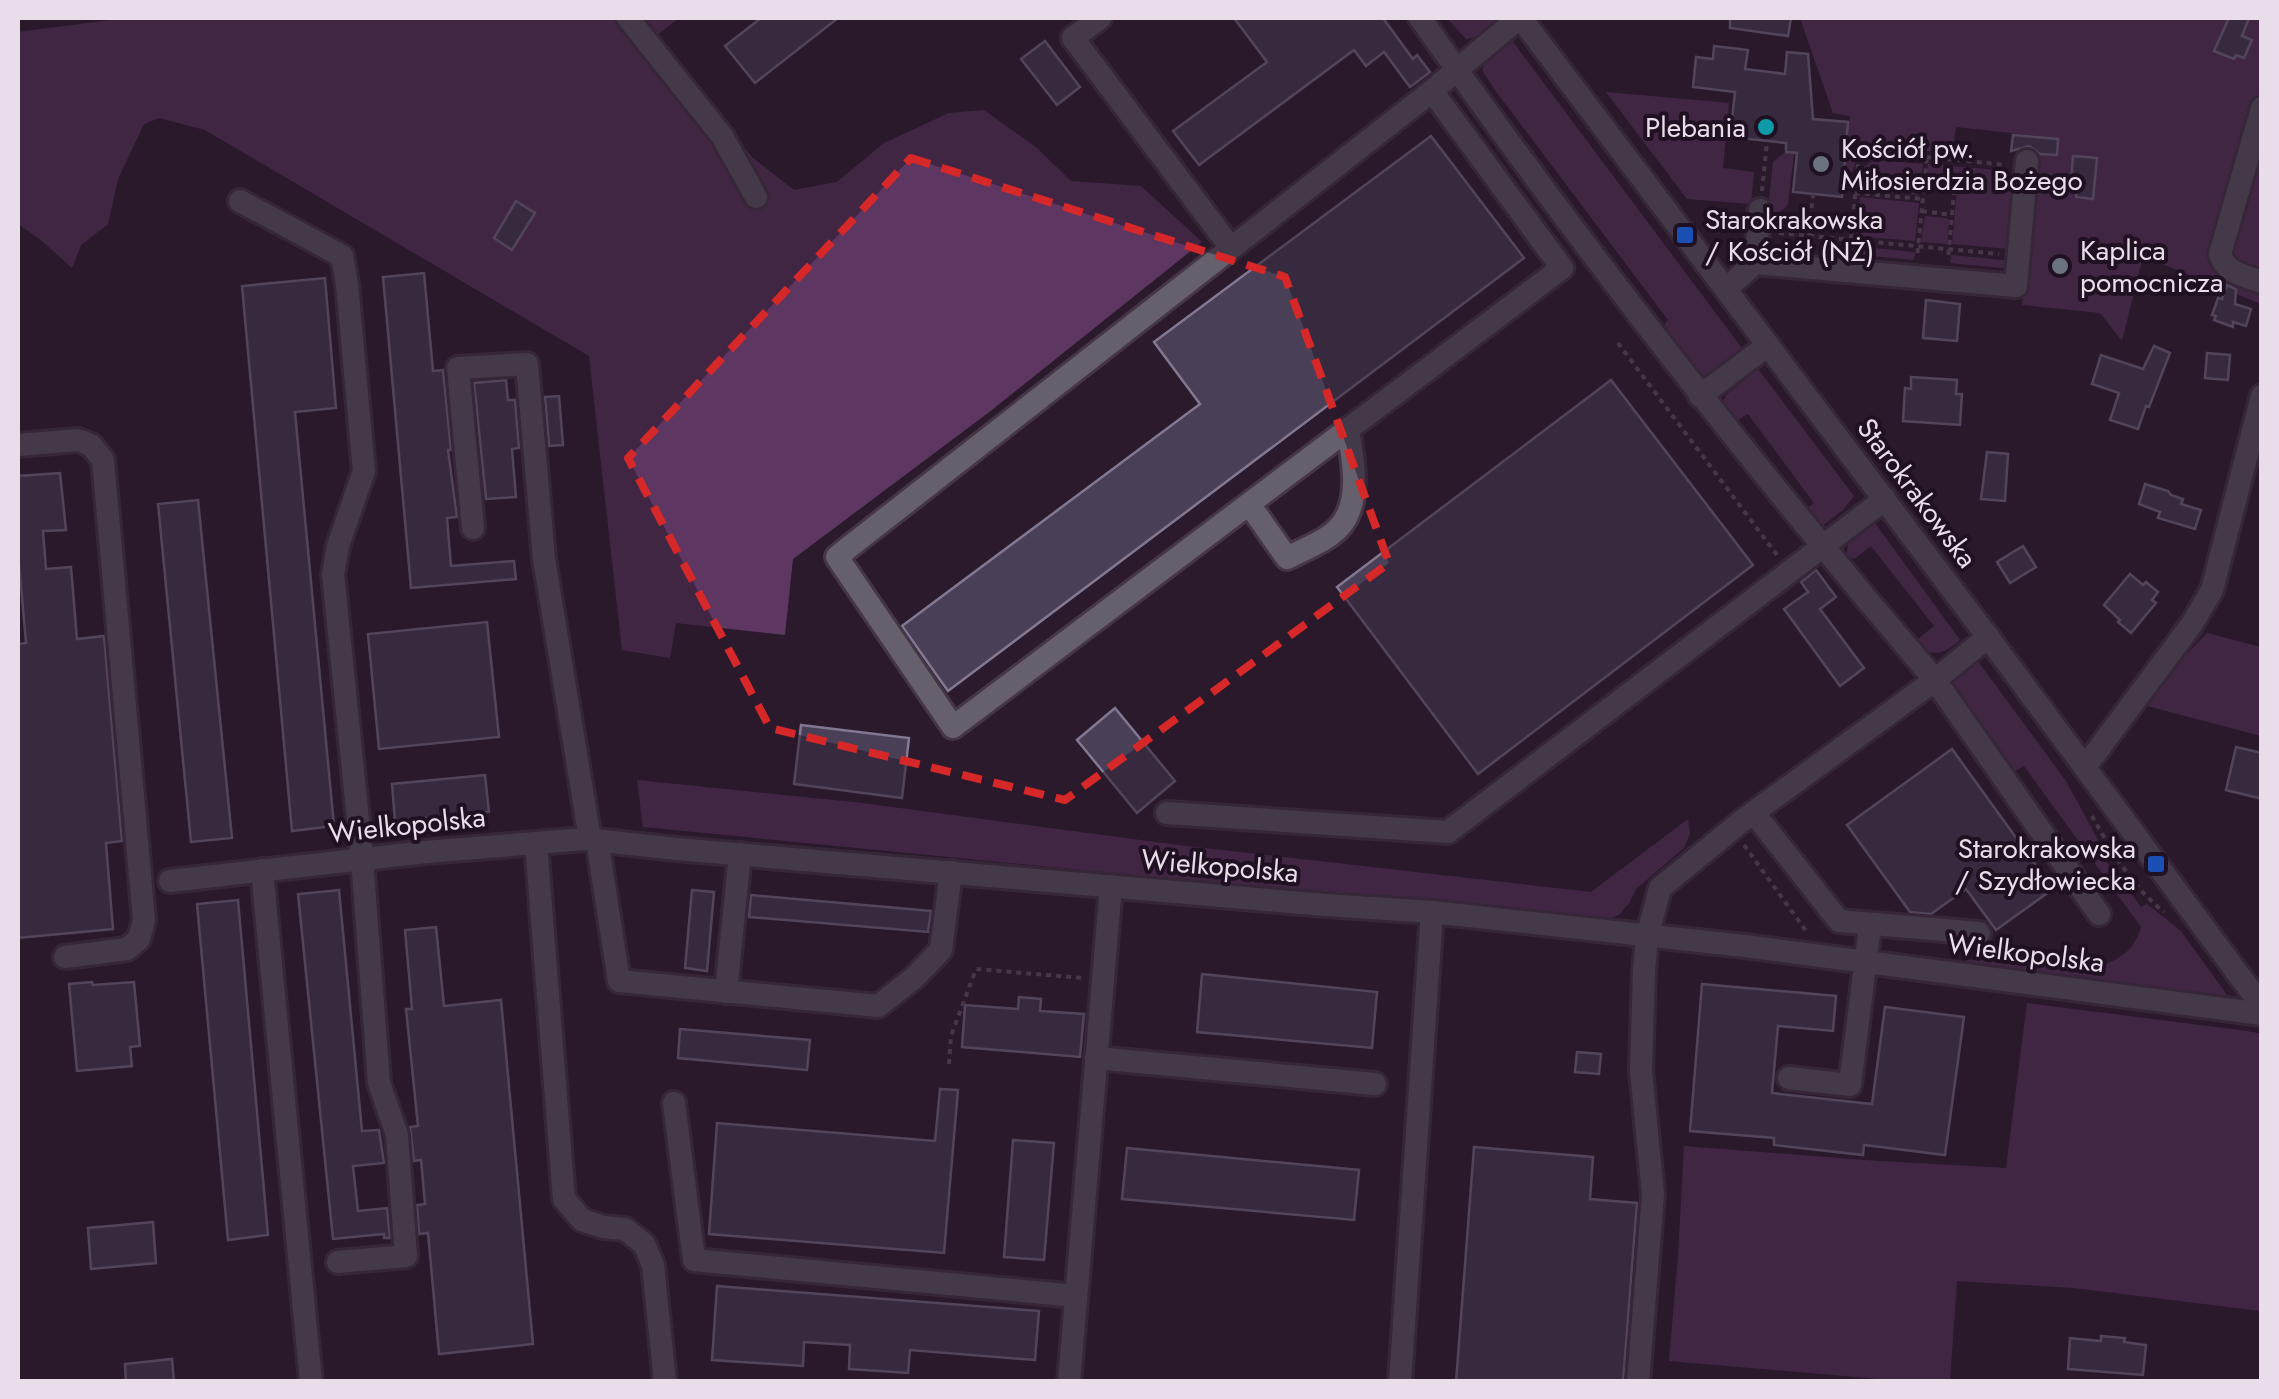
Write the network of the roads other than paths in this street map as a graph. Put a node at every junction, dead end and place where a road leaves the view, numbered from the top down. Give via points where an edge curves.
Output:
1 (628, 18) edge
2 (1100, 18) edge
3 (1420, 18) edge
4 (1520, 18) edge
5 (1456, 69) junction
6 (1432, 90) junction
7 (2262, 108) edge
8 (2027, 164) road end
9 (756, 197) dead end
10 (240, 201) dead end
11 (1759, 221) road end
12 (1231, 248) junction
13 (1755, 263) junction
14 (2262, 282) edge
15 (1726, 289) junction
16 (1768, 345) junction
17 (1700, 396) junction
18 (2262, 396) edge
19 (1348, 430) junction
20 (18, 445) edge
21 (1884, 500) junction
22 (1249, 504) junction
23 (473, 528) dead end
24 (1822, 548) junction
25 (1988, 637) junction
26 (1935, 680) junction
27 (2084, 767) junction
28 (1167, 813) dead end
29 (1754, 813) junction
30 (594, 840) junction
31 (536, 843) junction
32 (740, 854) junction
33 (362, 859) junction
34 (262, 870) junction
35 (951, 872) junction
36 (170, 881) dead end
37 (1110, 886) junction
38 (1432, 912) junction
39 (2099, 914) dead end
40 (1870, 926) junction
41 (1979, 933) dead end
42 (1647, 937) junction
43 (65, 957) dead end
44 (1865, 962) junction
45 (726, 992) junction
46 (2262, 1006) edge
47 (2262, 1014) edge
48 (1096, 1058) junction
49 (1789, 1078) dead end
50 (1375, 1084) dead end
51 (674, 1104) dead end
52 (338, 1262) dead end
53 (1076, 1296) junction
54 (311, 1382) edge
55 (665, 1382) edge
56 (1070, 1382) edge
57 (1400, 1382) edge
58 (1638, 1382) edge

1 - 9 street via 722,136
2 - 12 street via 1073,38
3 - 5 street
4 - 5 street
4 - 15 street, Starokrakowska
5 - 6 street
5 - 17 street
6 - 12 street
6 - 19 street via 1562,268
7 - 14 street via 2220,254 2229,270
8 - 13 street via 2016,286
10 - 33 street via 342,256 364,470 333,574
11 - 13 street
12 - 22 street via 837,557 953,727
13 - 15 street
15 - 16 street, Starokrakowska
16 - 17 street
16 - 21 street, Starokrakowska
17 - 24 street
18 - 27 street via 2212,590
19 - 22 street
19 - 22 street via 1354,496 1342,524 1320,541 1287,558
20 - 43 street via 78,440 103,460 144,920 139,939 127,949
21 - 24 street
21 - 25 street, Starokrakowska
23 - 30 street via 458,368 527,364 544,559
24 - 26 street
24 - 28 street via 1448,832
25 - 26 street
25 - 27 street, Starokrakowska
26 - 29 street
26 - 39 street
27 - 46 street, Starokrakowska
29 - 40 street via 1839,922
29 - 42 street via 1660,888
30 - 31 street, Wielkopolska
30 - 32 street, Wielkopolska
30 - 45 street via 619,981
31 - 33 street, Wielkopolska
31 - 55 street via 564,1199 582,1220 625,1229 644,1244 653,1265
32 - 35 street, Wielkopolska
32 - 45 street
33 - 34 street, Wielkopolska
33 - 52 street via 379,1083 397,1135 406,1256
34 - 36 street, Wielkopolska
34 - 54 street
35 - 37 street, Wielkopolska
35 - 45 street via 941,950 878,1006
37 - 38 street, Wielkopolska
37 - 48 street
38 - 42 street, Wielkopolska
38 - 57 street
40 - 41 street
40 - 44 street
42 - 44 street, Wielkopolska
42 - 58 street via 1641,1070 1653,1194
44 - 47 street, Wielkopolska
44 - 49 street via 1850,1086
48 - 50 street
48 - 53 street
51 - 53 street via 694,1260
53 - 56 street

